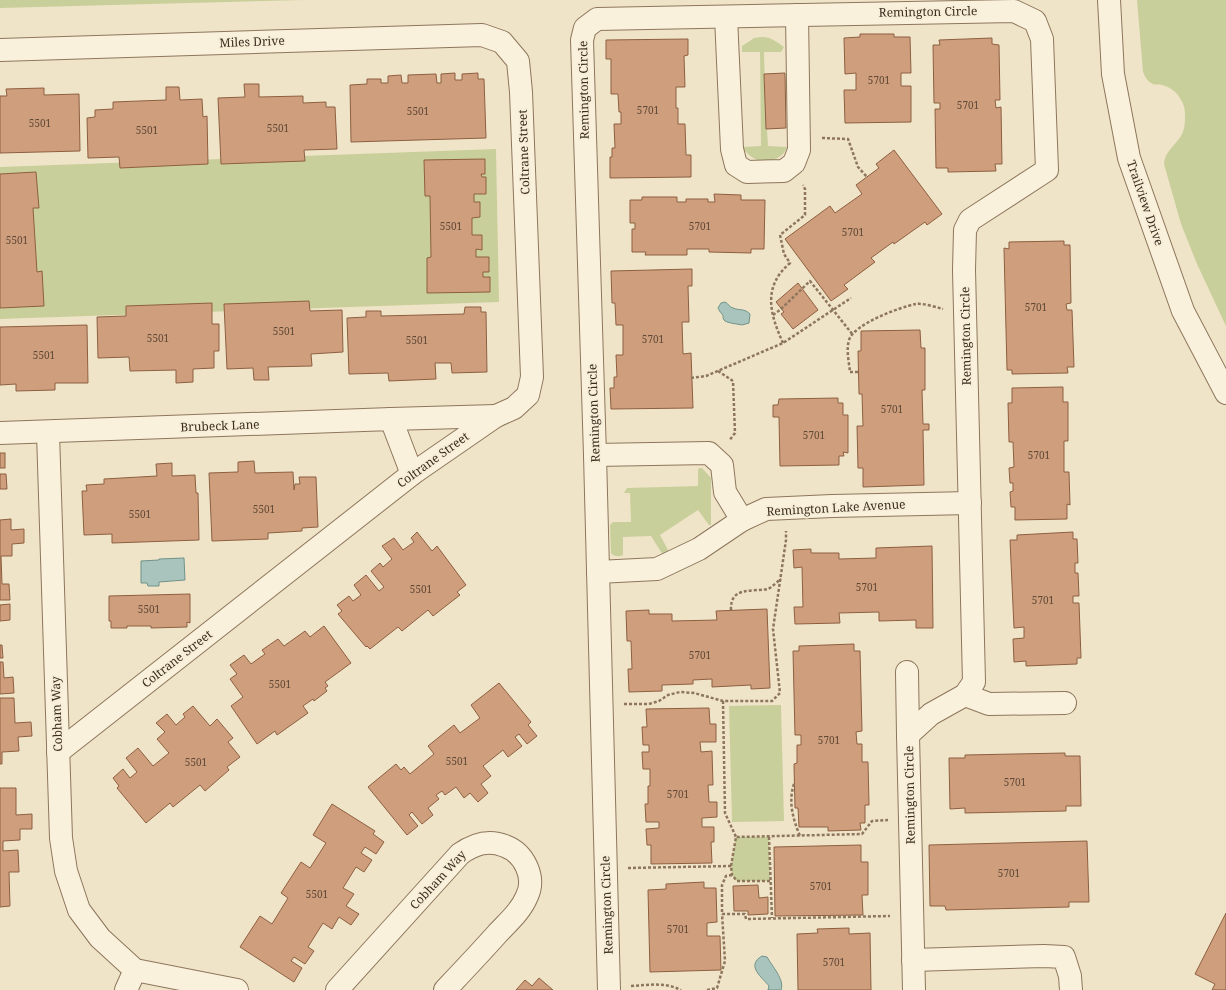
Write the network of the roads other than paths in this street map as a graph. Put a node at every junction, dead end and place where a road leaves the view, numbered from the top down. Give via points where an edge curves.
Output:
1 (1109, 0) edge
2 (797, 15) junction
3 (726, 17) junction
4 (502, 42) joint
5 (0, 50) edge
6 (1226, 393) edge
7 (496, 416) junction
8 (391, 419) junction
9 (48, 432) junction
10 (0, 433) edge
11 (595, 455) junction
12 (412, 474) junction
13 (970, 503) junction
14 (742, 520) junction
15 (598, 572) junction
16 (907, 672) dead end
17 (965, 695) junction
18 (1065, 703) dead end
19 (908, 735) junction
20 (58, 752) junction
21 (913, 960) junction
22 (135, 970) junction
23 (609, 988) edge
24 (126, 990) edge
25 (237, 990) edge
26 (337, 990) edge
27 (445, 990) edge
28 (914, 990) edge
29 (1071, 990) edge

1 - 6 street, Trailview Drive via 1114,74 1129,158 1183,311
2 - 3 street, Remington Circle
2 - 3 street via 799,150 794,163 784,171 747,172 736,165 732,149
2 - 13 street, Remington Circle via 1014,11 1035,21 1042,39 1047,170 970,220 965,230
3 - 11 street, Remington Circle via 597,20 585,28 582,40
4 - 5 street, Miles Drive via 482,35
4 - 7 street, Coltrane Street via 518,61 520,71 532,377 528,395 514,408
7 - 8 street, Brubeck Lane
7 - 12 street, Coltrane Street
8 - 9 street, Brubeck Lane
8 - 12 street
9 - 10 street
9 - 20 street, Cobham Way
11 - 14 street via 709,453 722,465 725,492
11 - 15 street, Remington Circle
12 - 20 street, Coltrane Street
13 - 14 street, Remington Lake Avenue via 766,509
13 - 17 street, Remington Circle via 974,682
14 - 15 street, Remington Lake Avenue via 698,549 657,569
15 - 23 street, Remington Circle
16 - 19 street
17 - 18 street via 989,704
17 - 19 street, Remington Circle via 931,714
19 - 21 street, Remington Circle
20 - 22 street, Cobham Way via 61,838 66,871 75,899 79,910 100,938
21 - 28 street, Remington Circle
21 - 29 street via 1064,957
22 - 24 street
22 - 25 street
26 - 27 street, Cobham Way via 460,854 481,843 493,842 507,846 524,862 530,881 528,894 518,912

